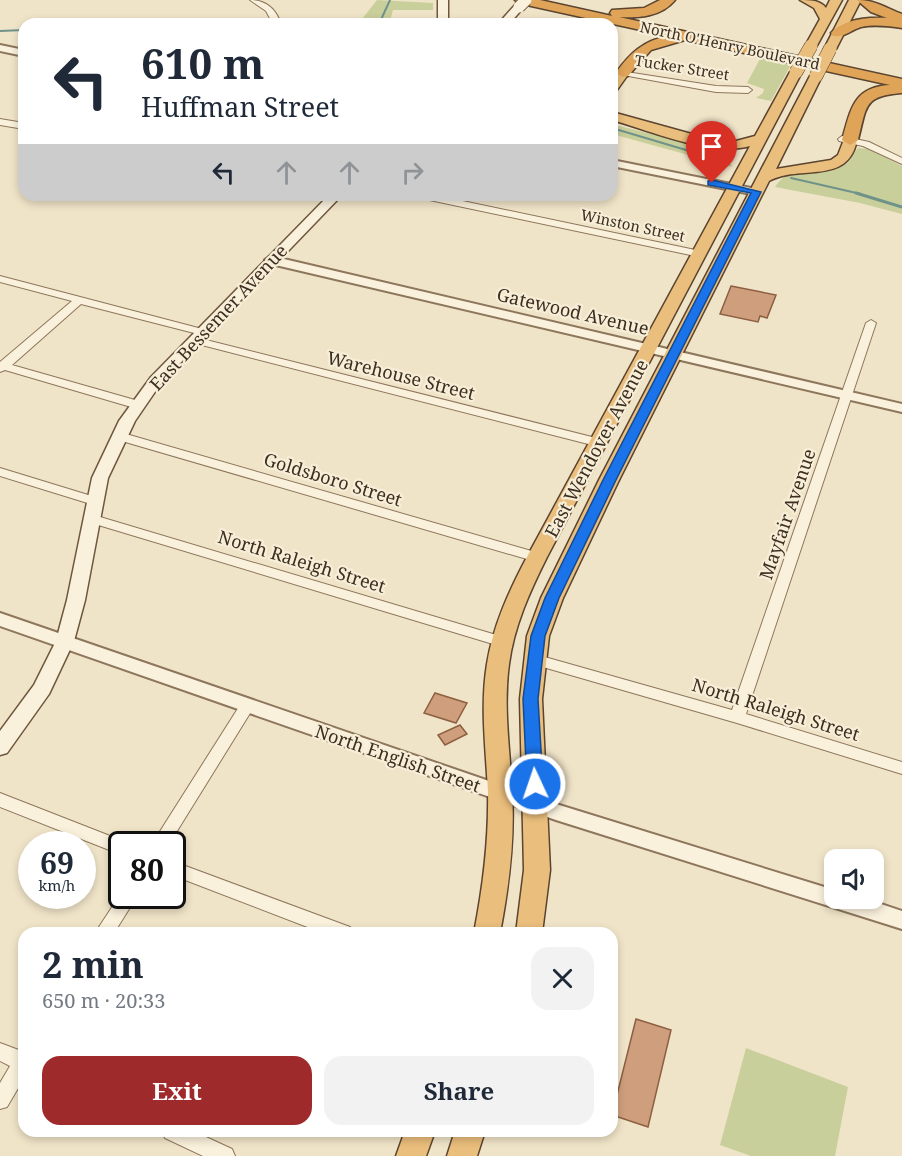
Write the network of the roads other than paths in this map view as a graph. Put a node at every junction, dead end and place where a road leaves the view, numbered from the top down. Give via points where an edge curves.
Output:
1 (254, 0) edge
2 (443, 0) edge
3 (547, 0) edge
4 (668, 0) edge
5 (677, 0) edge
6 (806, 0) edge
7 (836, 0) edge
8 (855, 0) edge
9 (864, 0) edge
10 (523, 2) edge
11 (600, 14) junction
12 (275, 18) edge
13 (443, 18) edge
14 (508, 18) edge
15 (609, 18) edge
16 (616, 18) edge
17 (618, 18) edge
18 (825, 18) junction
19 (902, 19) edge
20 (618, 22) edge
21 (902, 24) edge
22 (702, 33) junction
23 (838, 33) junction
24 (722, 44) junction
25 (0, 48) edge
26 (18, 51) edge
27 (841, 67) junction
28 (618, 69) edge
29 (618, 70) edge
30 (618, 72) edge
31 (898, 72) edge
32 (902, 83) edge
33 (902, 89) edge
34 (748, 90) dead end
35 (618, 118) edge
36 (0, 122) edge
37 (618, 123) edge
38 (18, 125) edge
39 (762, 138) junction
40 (783, 140) junction
41 (846, 140) junction
42 (902, 161) edge
43 (618, 164) edge
44 (738, 183) junction
45 (760, 186) junction
46 (330, 201) edge
47 (448, 201) edge
48 (700, 254) junction
49 (271, 260) junction
50 (0, 279) edge
51 (80, 300) junction
52 (871, 323) dead end
53 (198, 336) junction
54 (650, 349) junction
55 (674, 355) junction
56 (1, 367) edge
57 (846, 395) junction
58 (138, 405) junction
59 (902, 408) edge
60 (119, 436) junction
61 (600, 443) junction
62 (0, 472) edge
63 (92, 510) junction
64 (537, 558) junction
65 (0, 619) edge
66 (65, 641) junction
67 (502, 642) junction
68 (534, 659) junction
69 (247, 706) junction
70 (737, 717) junction
71 (0, 747) edge
72 (902, 768) edge
73 (500, 793) junction
74 (0, 800) edge
75 (536, 805) junction
76 (168, 831) edge
77 (108, 843) edge
78 (186, 873) edge
79 (120, 909) edge
80 (902, 920) edge
81 (108, 927) edge
82 (328, 927) edge
83 (488, 927) edge
84 (530, 927) edge
85 (0, 1052) edge
86 (18, 1060) edge
87 (18, 1072) edge
88 (0, 1100) edge
89 (185, 1137) edge
90 (418, 1137) edge
91 (469, 1137) edge
92 (225, 1156) edge
93 (411, 1156) edge
94 (462, 1156) edge

1 - 12 street
2 - 13 main road
3 - 11 highway, North O'Henry Boulevard
4 - 11 highway via 659,9 647,12
5 - 22 highway via 668,15 672,21
6 - 18 highway via 819,6
7 - 18 highway, East Wendover Avenue
8 - 23 highway, East Wendover Avenue
9 - 19 highway
10 - 11 highway, North O'Henry Boulevard
10 - 14 main road
11 - 15 highway
11 - 16 highway, North O'Henry Boulevard
11 - 22 highway, North O'Henry Boulevard
17 - 24 highway, North O'Henry Boulevard
18 - 39 highway, East Wendover Avenue, bridge
20 - 28 highway via 637,36 636,44
21 - 23 highway via 866,21
22 - 27 highway, North O'Henry Boulevard
23 - 40 highway, East Wendover Avenue, bridge
24 - 27 highway, North O'Henry Boulevard
24 - 29 highway via 680,39 651,43
25 - 26 street
27 - 31 highway, North O'Henry Boulevard
27 - 32 highway, North O'Henry Boulevard
27 - 41 highway via 855,89
30 - 34 street, Tucker Street via 716,89
33 - 41 highway via 868,93
35 - 39 highway via 716,145 737,146
36 - 38 street
37 - 44 highway via 725,152 736,160
39 - 44 highway, East Wendover Avenue
40 - 41 highway via 792,155 809,162 835,156
40 - 45 highway, East Wendover Avenue
41 - 42 street via 873,146
41 - 45 highway via 844,157 836,163 781,171
43 - 44 street
44 - 45 street
44 - 48 highway, East Wendover Avenue
45 - 55 highway, East Wendover Avenue
46 - 49 main road, East Bessemer Avenue
47 - 48 street, Winston Street
48 - 54 highway, East Wendover Avenue
49 - 53 main road, East Bessemer Avenue
49 - 54 street, Gatewood Avenue
50 - 51 street, Warehouse Street
51 - 53 street, Warehouse Street
51 - 56 street
52 - 57 street, Mayfair Avenue
53 - 58 main road, East Bessemer Avenue
53 - 61 street, Warehouse Street
54 - 55 street, Gatewood Avenue
54 - 61 highway, East Wendover Avenue
55 - 57 street, Gatewood Avenue
55 - 68 highway, East Wendover Avenue via 552,598
56 - 58 street
57 - 59 street, Gatewood Avenue
57 - 70 street, Mayfair Avenue
58 - 60 main road, East Bessemer Avenue
60 - 63 main road, East Bessemer Avenue via 102,471
60 - 64 street, Goldsboro Street
61 - 64 highway, East Wendover Avenue
62 - 63 street, North Raleigh Street
63 - 66 main road, East Bessemer Avenue
63 - 67 street, North Raleigh Street
64 - 67 highway, East Wendover Avenue
65 - 66 street, North English Street
66 - 69 street, North English Street
66 - 71 main road, East Bessemer Avenue via 42,689
67 - 73 highway, East Wendover Avenue via 495,689
68 - 70 street, North Raleigh Street
68 - 75 highway, East Wendover Avenue via 531,699
69 - 73 street, North English Street
69 - 76 street
70 - 72 street, North Raleigh Street
73 - 75 street, North English Street
73 - 83 highway, East Wendover Avenue via 497,875
74 - 77 street
75 - 80 street, North English Street
75 - 84 highway, East Wendover Avenue via 537,870
78 - 82 street
79 - 81 street
85 - 86 street
87 - 88 street
89 - 92 street
90 - 93 highway
91 - 94 highway

